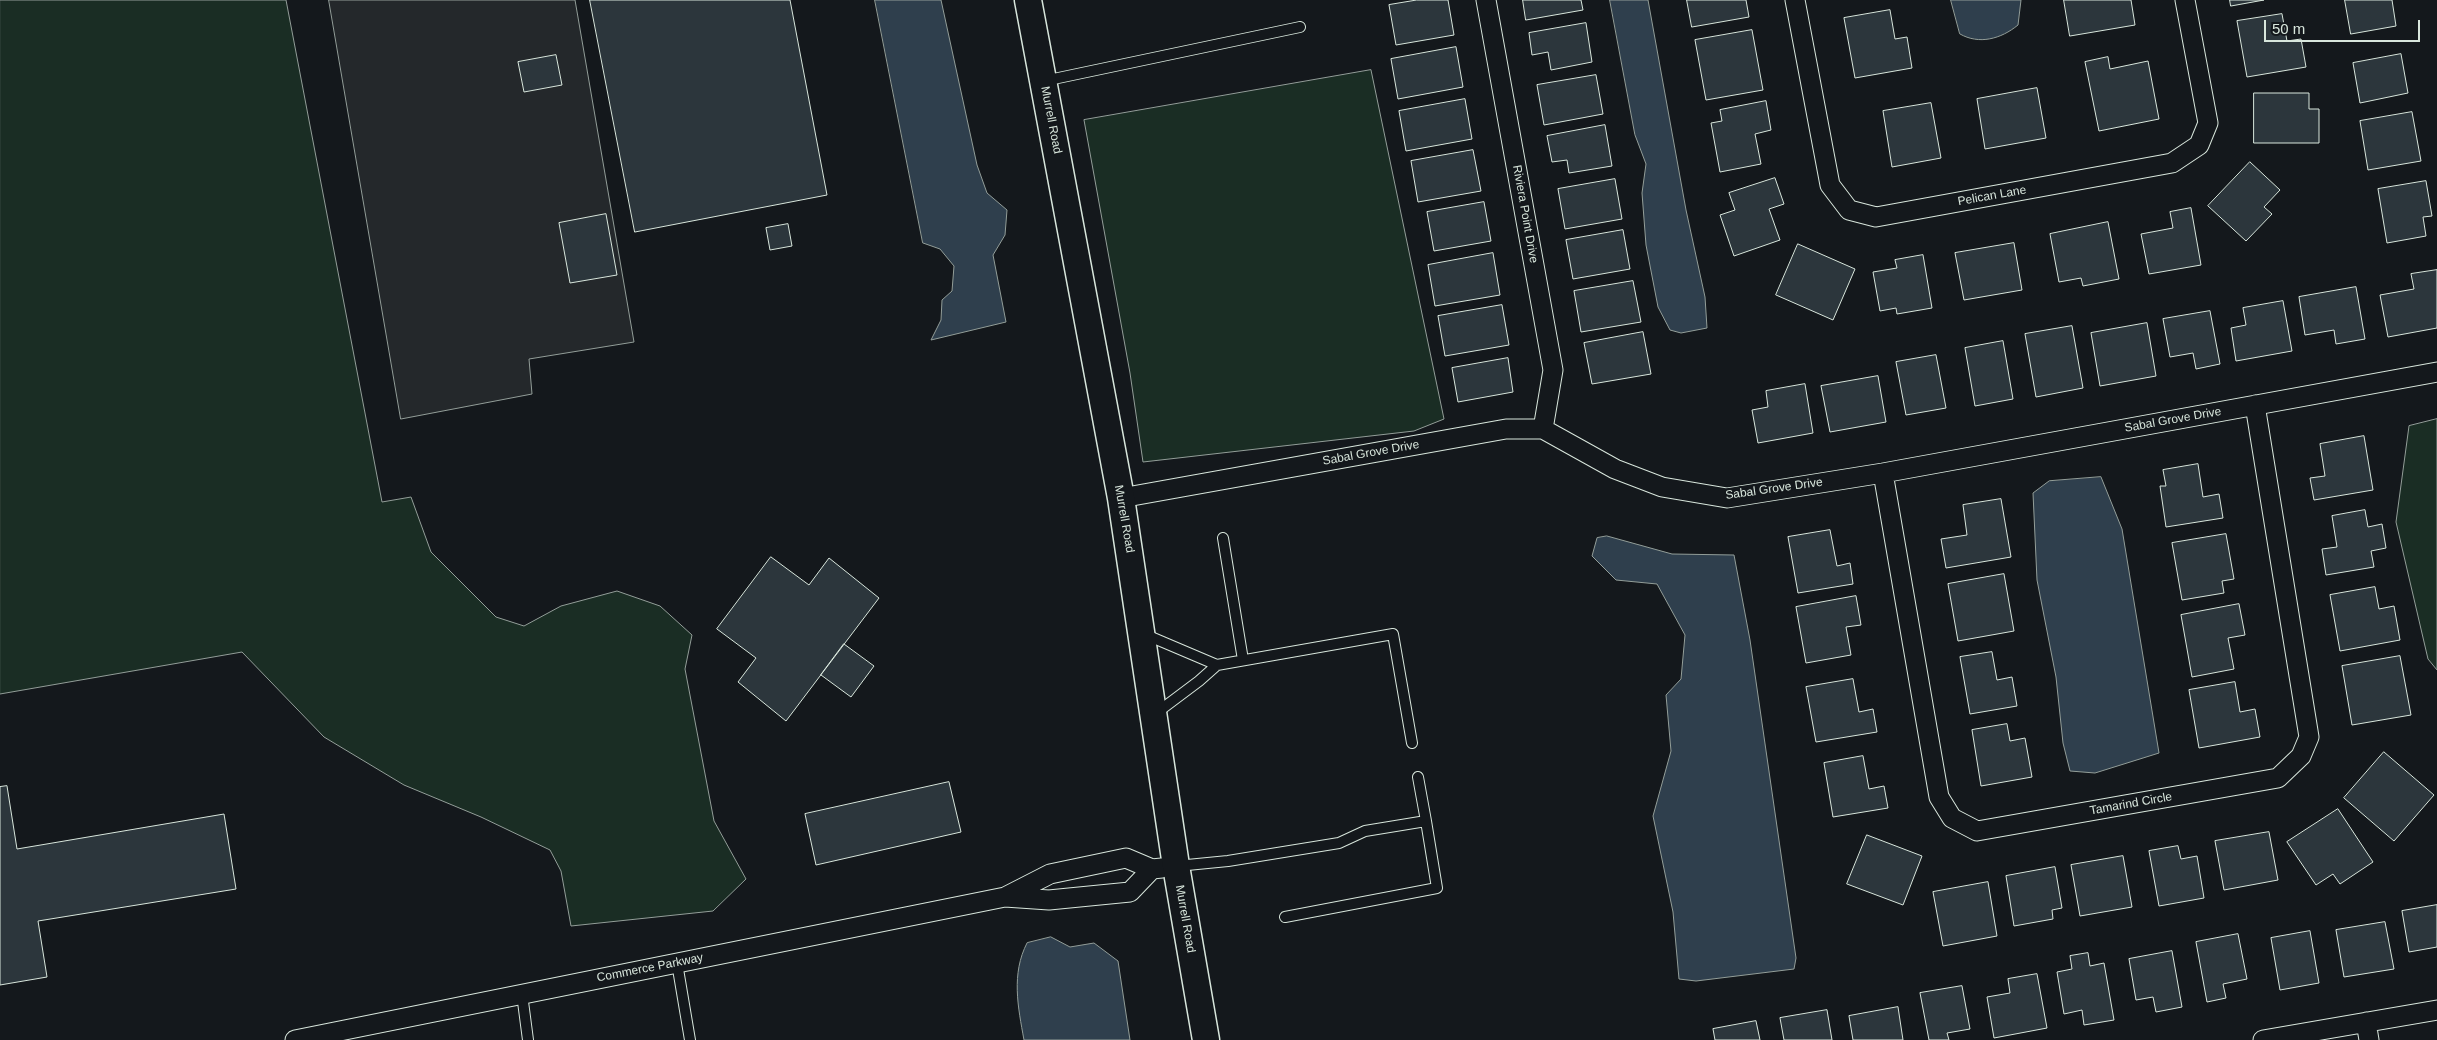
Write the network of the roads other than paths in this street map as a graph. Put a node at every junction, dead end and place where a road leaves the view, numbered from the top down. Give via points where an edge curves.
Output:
1 (1028, 0) edge
2 (1486, 0) edge
3 (1795, 0) edge
4 (2186, 0) edge
5 (1300, 27) dead end
6 (1043, 82) junction
7 (2437, 372) edge
8 (2255, 405) junction
9 (1543, 429) junction
10 (1883, 473) junction
11 (1121, 498) junction
12 (1223, 538) dead end
13 (1143, 634) junction
14 (1243, 660) junction
15 (1217, 665) junction
16 (1154, 715) junction
17 (1412, 743) dead end
18 (1418, 777) dead end
19 (1426, 822) junction
20 (1164, 867) junction
21 (1005, 897) junction
22 (1285, 917) dead end
23 (676, 963) junction
24 (522, 994) junction
25 (2437, 1010) edge
26 (2367, 1031) edge
27 (295, 1040) edge
28 (528, 1040) edge
29 (690, 1040) edge
30 (1206, 1040) edge
31 (2263, 1040) edge

1 - 6 street, Murrell Road
2 - 9 street, Riviera Point Drive via 1553,370
3 - 4 street, Pelican Lane via 1830,185 1849,210 1876,217 2172,163 2199,145 2208,123
5 - 6 lane
6 - 11 street, Murrell Road
7 - 8 street, Sabal Grove Drive
8 - 10 street, Sabal Grove Drive
8 - 10 street, Tamarind Circle via 2309,736 2301,756 2278,778 1977,831 1952,818 1939,797
9 - 10 street, Sabal Grove Drive via 1615,468 1662,487 1727,498
9 - 11 street, Sabal Grove Drive via 1506,429
11 - 13 street, Murrell Road
12 - 14 lane
13 - 15 lane
13 - 16 street, Murrell Road
14 - 15 lane
14 - 17 lane via 1393,634
15 - 16 lane
16 - 20 street, Murrell Road
18 - 19 lane
19 - 20 lane via 1365,831 1339,843 1228,861
19 - 22 lane via 1437,888
20 - 21 street, Commerce Parkway via 1126,858 1050,874
20 - 21 street, Commerce Parkway via 1125,893 1050,900
20 - 30 street, Murrell Road
21 - 23 street, Commerce Parkway
23 - 24 street, Commerce Parkway
23 - 29 lane
24 - 27 street, Commerce Parkway
24 - 28 lane
25 - 26 street
26 - 31 street

